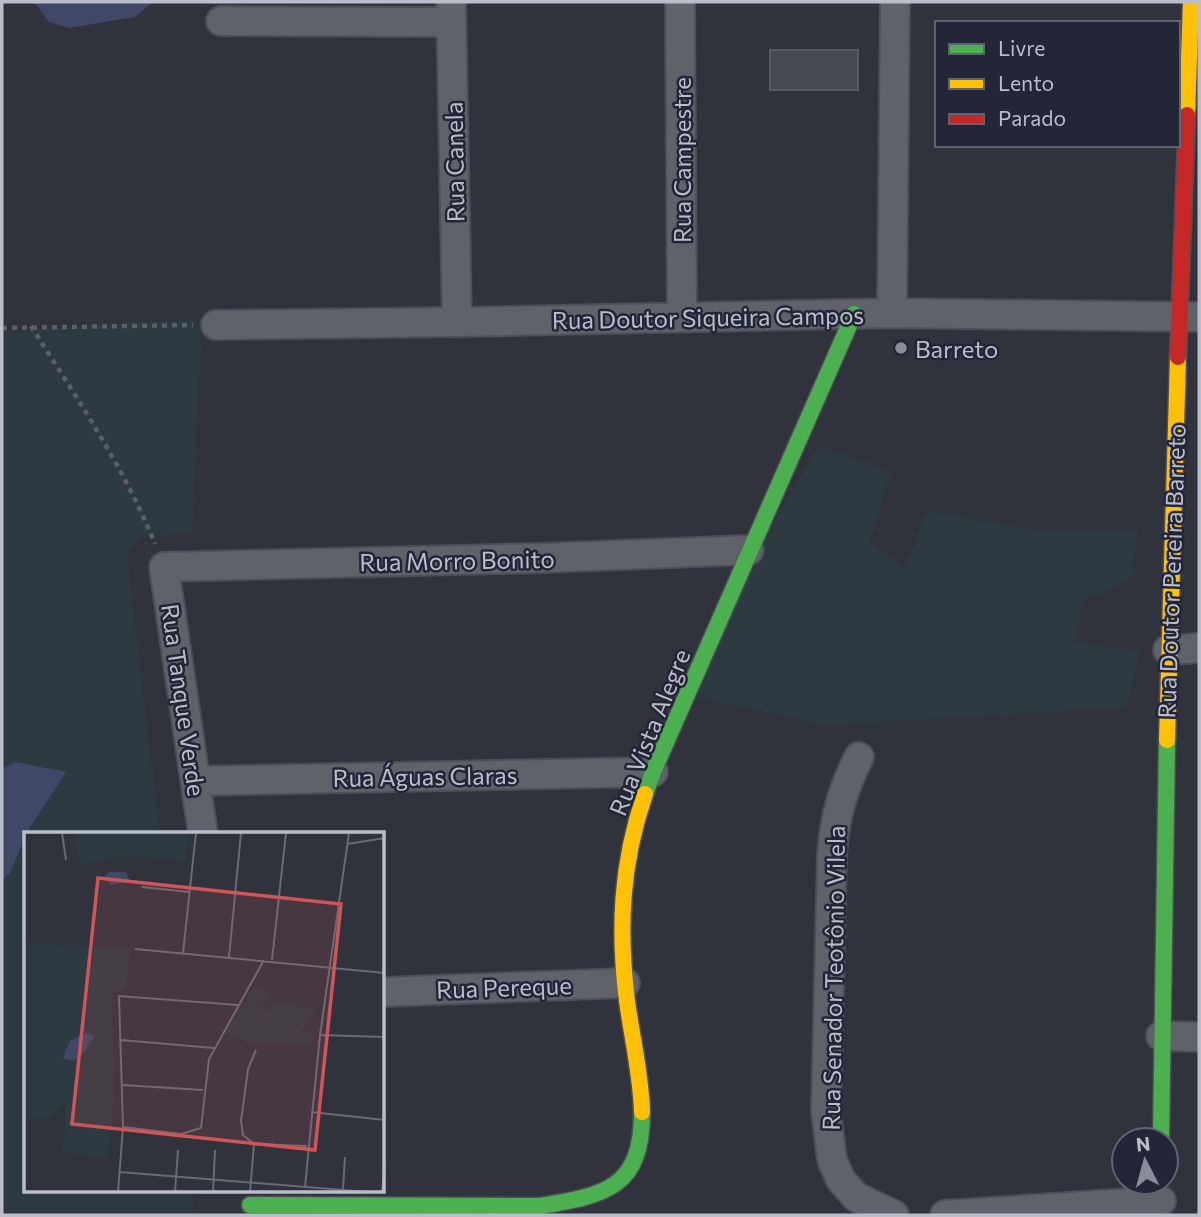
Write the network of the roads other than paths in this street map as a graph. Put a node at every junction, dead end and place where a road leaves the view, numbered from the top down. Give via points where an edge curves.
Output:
1 (680, 2) edge
2 (895, 2) edge
3 (1191, 2) edge
4 (451, 12) edge
5 (221, 21) dead end
6 (892, 313) junction
7 (854, 314) junction
8 (682, 317) junction
9 (1189, 317) edge
10 (457, 322) junction
11 (216, 325) road end
12 (749, 550) junction
13 (164, 567) joint
14 (1199, 648) edge
15 (1168, 650) junction
16 (859, 757) dead end
17 (653, 772) junction
18 (196, 780) junction
19 (203, 832) edge
20 (625, 983) junction
21 (385, 992) edge
22 (1161, 1036) junction
23 (1199, 1037) edge
24 (1161, 1126) edge
25 (1161, 1199) edge
26 (249, 1204) edge
27 (894, 1215) edge
28 (945, 1215) edge

1 - 8 street, Rua Campestre
2 - 6 street
3 - 9 street, Rua Doutor Pereira Barreto
4 - 5 street
4 - 10 street, Rua Canela
6 - 7 street, Rua Doutor Siqueira Campos
6 - 9 street, Rua Doutor Siqueira Campos
7 - 8 street, Rua Doutor Siqueira Campos
7 - 12 street, Rua Vista Alegre
8 - 10 street, Rua Doutor Siqueira Campos
9 - 15 street, Rua Doutor Pereira Barreto
10 - 11 street, Rua Doutor Siqueira Campos
12 - 13 street, Rua Morro Bonito
12 - 17 street, Rua Vista Alegre
13 - 18 street, Rua Tanque Verde
14 - 15 street
15 - 22 street, Rua Doutor Pereira Barreto
16 - 27 street, Rua Senador Teotônio Vilela via 835,817 826,1112 832,1160 841,1180 856,1197
17 - 18 street, Rua Águas Claras
17 - 20 street, Rua Vista Alegre via 625,864
18 - 19 street, Rua Tanque Verde
20 - 21 street, Rua Pereque
20 - 26 street, Rua Vista Alegre via 642,1111 632,1166 614,1189 540,1206
22 - 23 street
22 - 24 street, Rua Doutor Pereira Barreto
25 - 28 street

